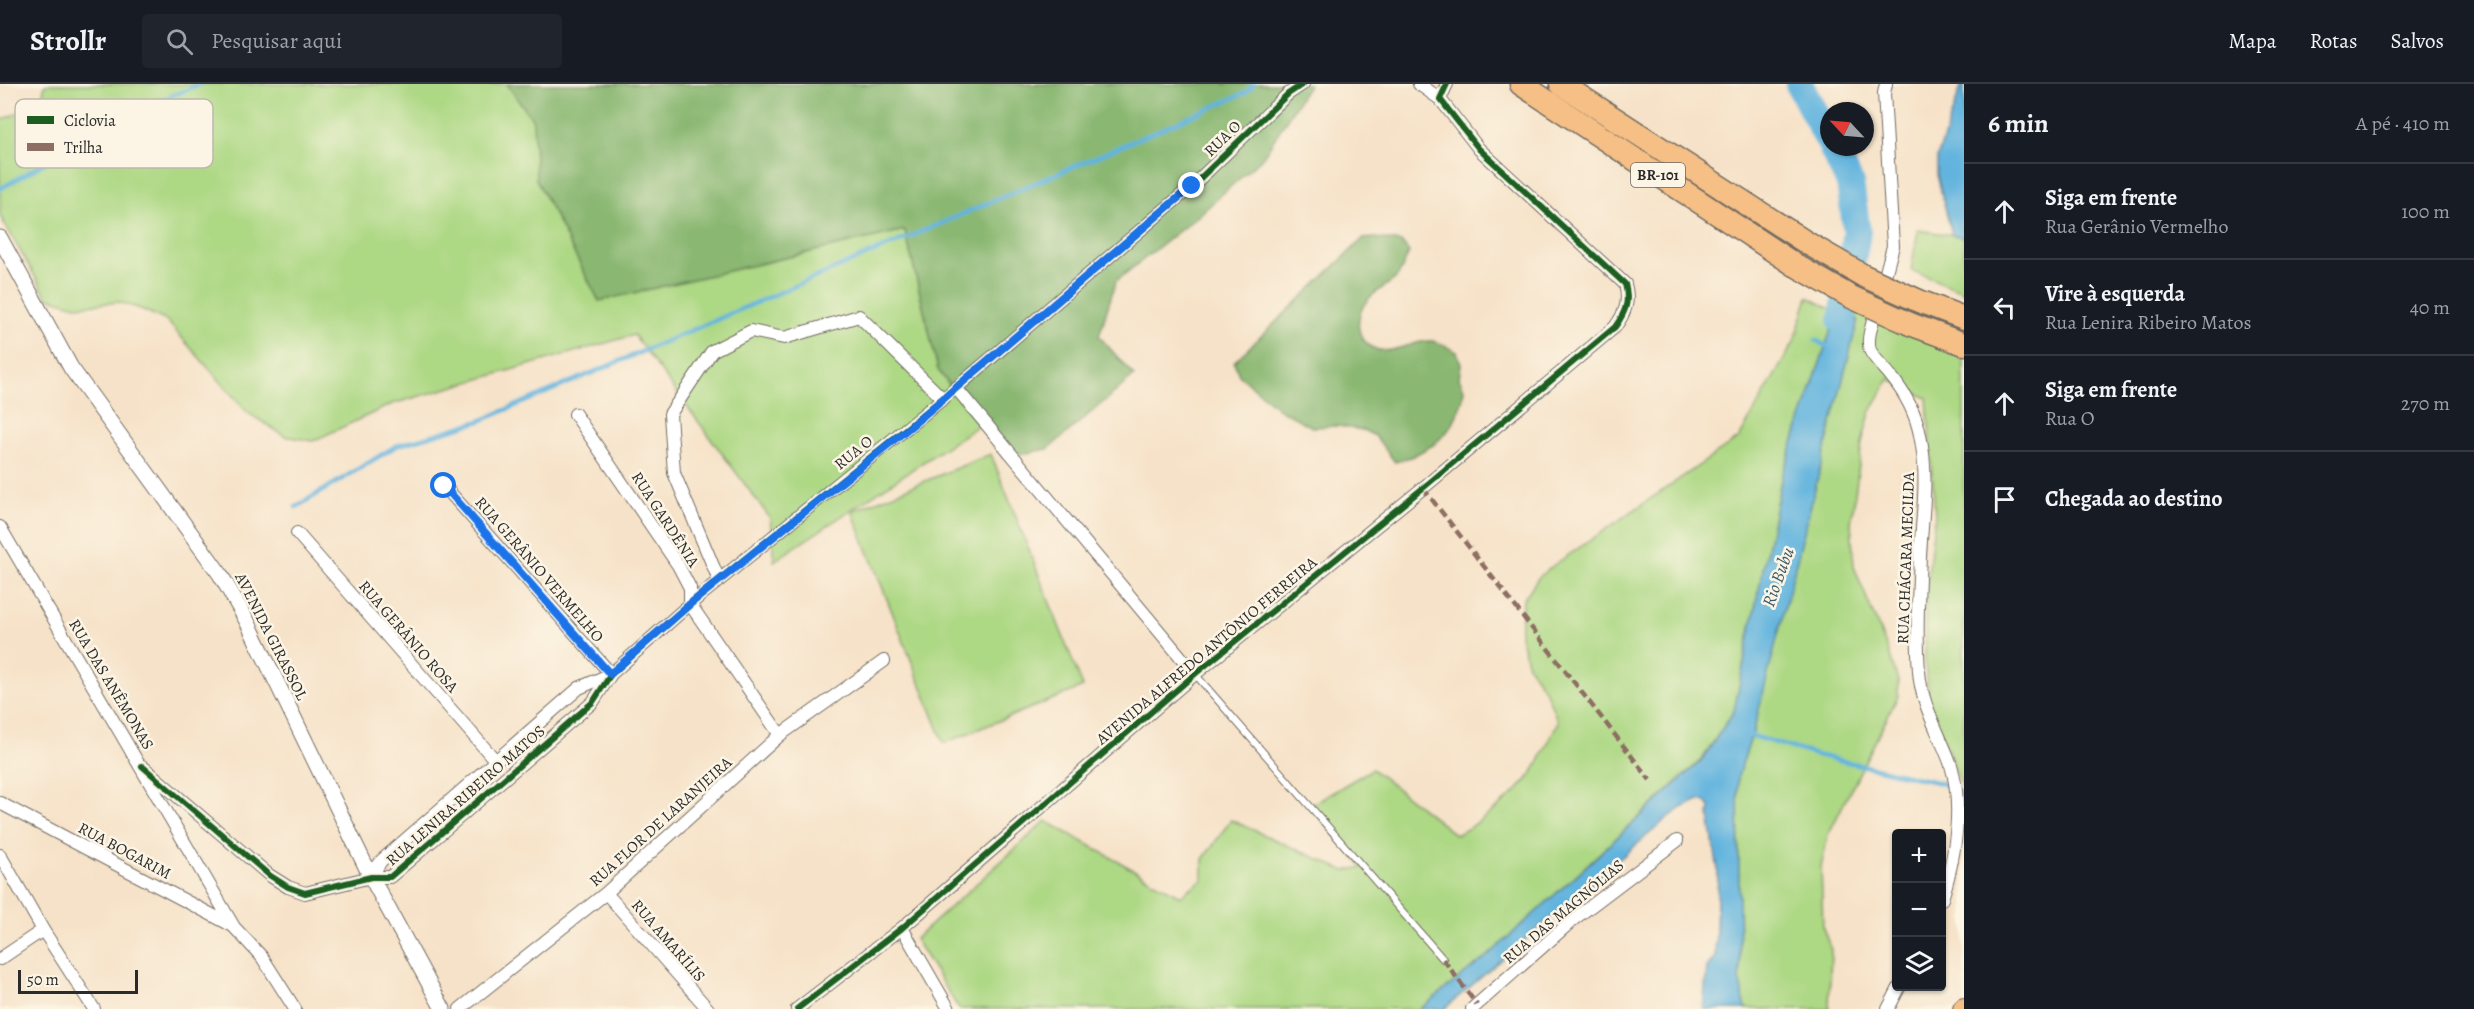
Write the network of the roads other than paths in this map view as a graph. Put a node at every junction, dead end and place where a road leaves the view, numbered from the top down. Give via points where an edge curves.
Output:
1 (1303, 84) edge
2 (1419, 84) edge
3 (1447, 84) edge
4 (1521, 84) edge
5 (1561, 84) edge
6 (1886, 84) edge
7 (1440, 99) junction
8 (0, 238) edge
9 (1964, 318) edge
10 (1964, 344) edge
11 (956, 388) junction
12 (943, 399) junction
13 (575, 414) dead end
14 (444, 486) dead end
15 (0, 526) edge
16 (297, 533) dead end
17 (719, 580) junction
18 (690, 604) junction
19 (884, 661) dead end
20 (610, 674) junction
21 (1195, 674) junction
22 (780, 735) junction
23 (495, 760) junction
24 (142, 766) junction
25 (0, 803) edge
26 (1677, 841) dead end
27 (0, 855) edge
28 (370, 877) junction
29 (1945, 883) edge
30 (606, 893) junction
31 (234, 927) junction
32 (902, 928) junction
33 (44, 930) junction
34 (0, 959) edge
35 (1443, 959) dead end
36 (1898, 991) edge
37 (1477, 1008) edge
38 (93, 1009) edge
39 (295, 1009) edge
40 (443, 1009) edge
41 (460, 1009) edge
42 (708, 1009) edge
43 (797, 1009) edge
44 (949, 1009) edge
45 (1888, 1009) edge

1 - 11 street, RUA O via 1192,186
2 - 7 street
3 - 7 street
4 - 10 highway, BR-101, bridge via 1795,265 1849,296
5 - 9 highway, BR-101, bridge via 1807,243 1864,276
6 - 29 street, RUA CHÁCARA MECILDA via 1893,246 1869,342 1870,350 1912,410 1924,462 1919,672 1926,706 1950,764 1958,802
7 - 21 street, AVENIDA ALFREDO ANTÔNIO FERREIRA via 1479,149 1618,276 1628,294 1627,307 1609,333
8 - 28 street, AVENIDA GIRASSOL via 71,368 220,574 247,621
11 - 12 street, RUA O
11 - 21 street
12 - 17 street, RUA O
12 - 17 street via 859,316 784,338 752,331 712,351 670,414 674,473
13 - 18 street, RUA GARDÊNIA via 678,565 690,588
14 - 20 street, RUA GERÂNIO VERMELHO
15 - 24 street, RUA DAS ANÊMONAS
16 - 23 street, RUA GERÂNIO ROSA
17 - 18 street, RUA O
18 - 20 street, RUA LENIRA RIBEIRO MATOS
18 - 22 street, RUA GARDÊNIA
19 - 22 street, RUA FLOR DE LARANJEIRA
20 - 23 street, RUA LENIRA RIBEIRO MATOS via 579,688
20 - 28 street, RUA LENIRA RIBEIRO MATOS via 593,702 399,870 390,877
21 - 32 street, AVENIDA ALFREDO ANTÔNIO FERREIRA
21 - 35 lane
22 - 30 street, RUA FLOR DE LARANJEIRA
23 - 28 street, RUA LENIRA RIBEIRO MATOS via 381,861
24 - 28 street, RUA LENIRA RIBEIRO MATOS via 288,887 305,893
24 - 31 street, RUA DAS ANÊMONAS
25 - 31 street, RUA BOGARIM
26 - 37 street, RUA DAS MAGNÓLIAS via 1574,919
27 - 33 street
28 - 40 street, AVENIDA GIRASSOL
30 - 41 street, RUA FLOR DE LARANJEIRA
30 - 42 street, RUA AMARÍLIS
31 - 39 street, RUA DAS ANÊMONAS via 262,957
32 - 43 street, AVENIDA ALFREDO ANTÔNIO FERREIRA
32 - 44 street
33 - 34 street
33 - 38 street
36 - 45 street

